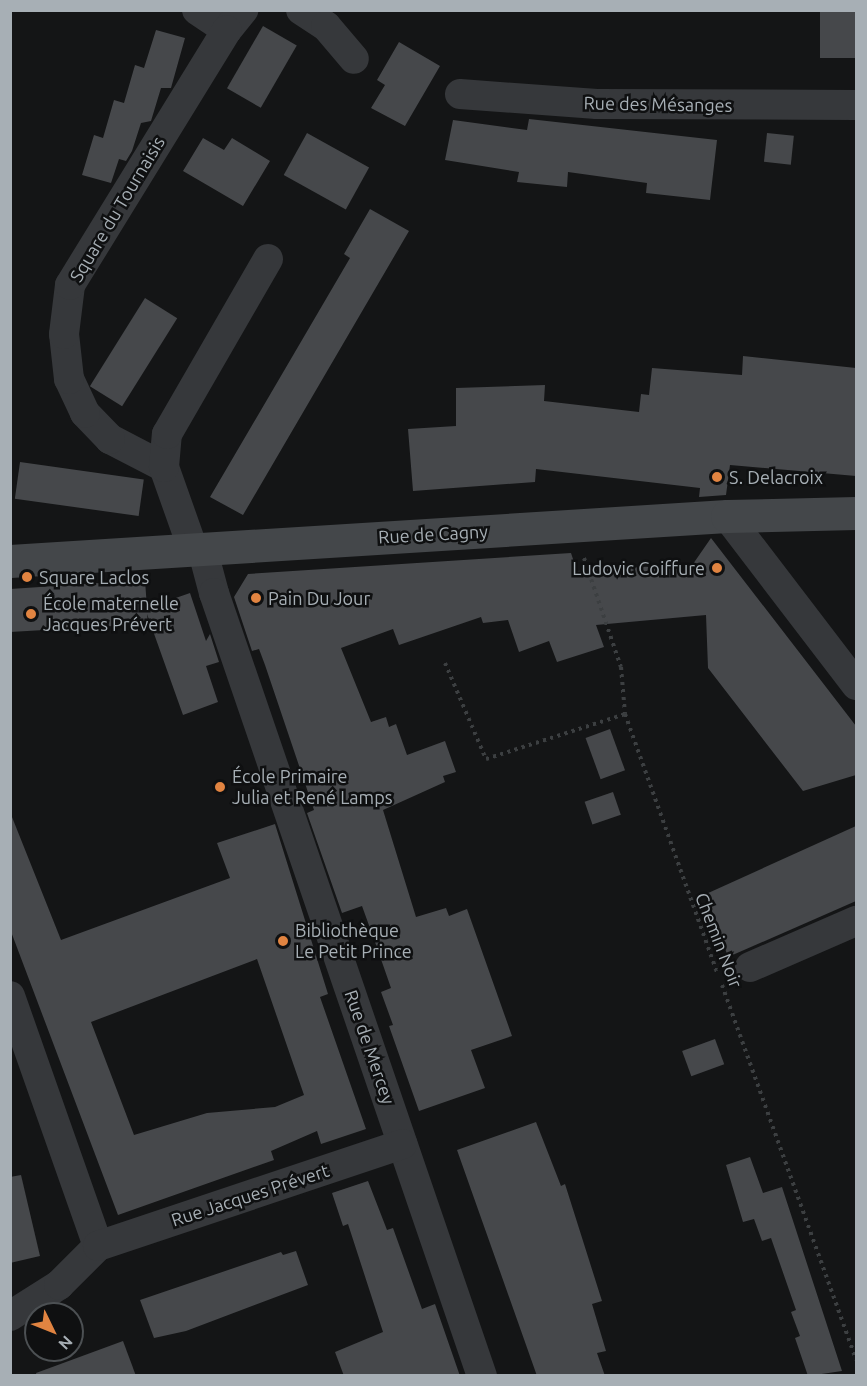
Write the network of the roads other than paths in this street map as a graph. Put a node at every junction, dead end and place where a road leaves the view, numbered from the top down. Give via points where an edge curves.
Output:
1 (197, 10) edge
2 (301, 10) edge
3 (235, 20) edge
4 (354, 59) dead end
5 (460, 94) dead end
6 (856, 105) edge
7 (268, 259) dead end
8 (164, 467) junction
9 (856, 513) edge
10 (728, 516) junction
11 (198, 548) junction
12 (10, 561) edge
13 (856, 685) edge
14 (856, 921) edge
15 (750, 967) dead end
16 (10, 996) edge
17 (402, 1144) junction
18 (98, 1246) junction
19 (10, 1316) edge
20 (482, 1376) edge

1 - 3 street, Square du Tournaisis
2 - 4 street via 326,26
3 - 8 street, Square du Tournaisis via 70,285 64,334 69,379 85,413 110,439
5 - 6 street, Rue des Mésanges via 597,104
7 - 8 street via 167,435
8 - 11 street
9 - 10 main road, Rue de Cagny
10 - 11 main road, Rue de Cagny
10 - 13 street
11 - 12 main road, Rue de Cagny
11 - 17 street, Rue de Mercey
14 - 15 street
16 - 18 street
17 - 18 street, Rue Jacques Prévert
17 - 20 street, Rue de Mercey
18 - 19 street, Rue Jacques Prévert via 59,1285

